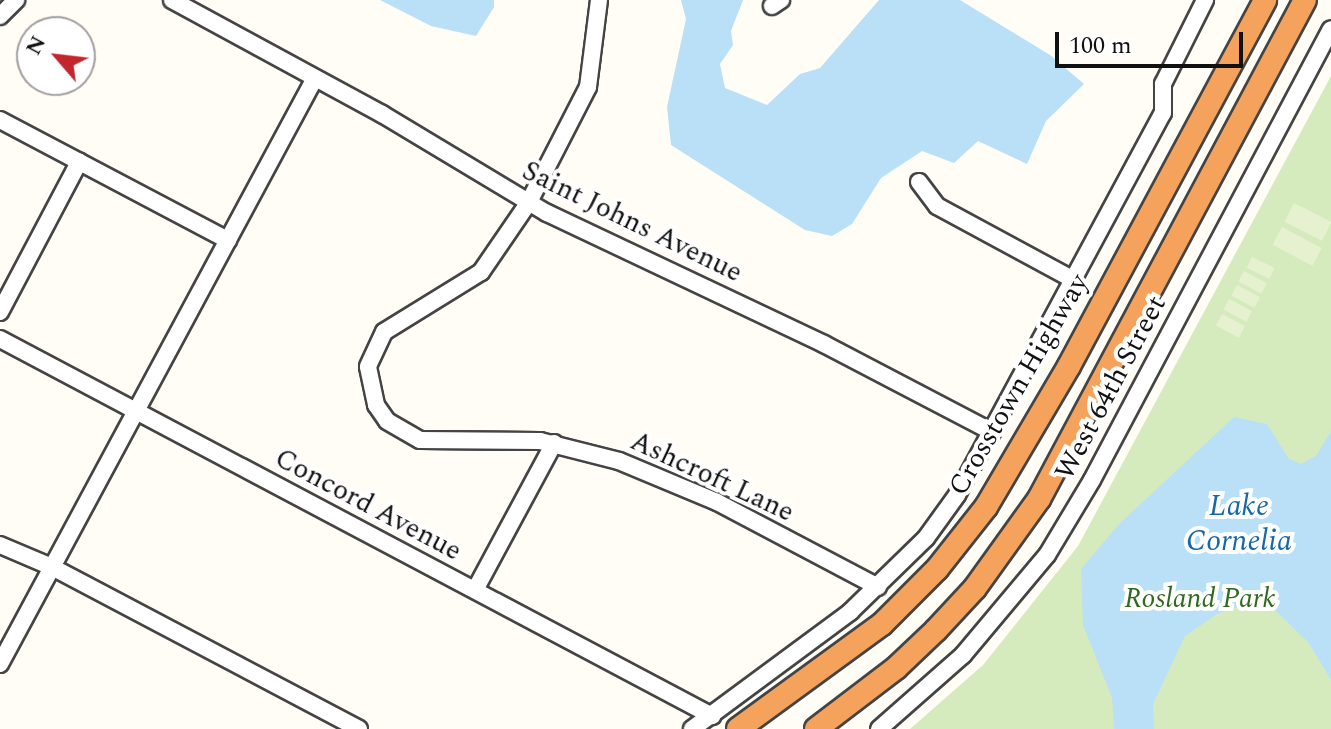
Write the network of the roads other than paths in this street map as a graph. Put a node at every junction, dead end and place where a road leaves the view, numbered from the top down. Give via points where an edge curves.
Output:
1 (16, 0) edge
2 (172, 0) edge
3 (599, 0) edge
4 (1205, 0) edge
5 (1265, 0) edge
6 (1305, 0) edge
7 (0, 16) edge
8 (1331, 29) edge
9 (315, 78) junction
10 (0, 120) edge
11 (79, 162) junction
12 (919, 182) dead end
13 (529, 202) junction
14 (228, 240) junction
15 (1072, 279) junction
16 (0, 312) edge
17 (0, 339) edge
18 (136, 411) junction
19 (992, 432) junction
20 (554, 443) junction
21 (0, 545) edge
22 (52, 567) junction
23 (878, 587) junction
24 (475, 590) junction
25 (0, 664) edge
26 (712, 716) junction
27 (359, 729) edge
28 (692, 729) edge
29 (738, 729) edge
30 (816, 729) edge
31 (879, 729) edge

1 - 7 street
2 - 9 street, Saint Johns Avenue
3 - 13 street, Ashcroft Lane via 588,87
4 - 15 street via 1163,84 1163,113
5 - 29 highway, Crosstown Highway via 1069,366 986,507 937,569 882,624
6 - 30 highway via 1032,510 936,630
8 - 31 street, West 64th Street via 1047,555 963,655
9 - 13 street, Saint Johns Avenue
9 - 14 street
10 - 11 street
11 - 14 street
11 - 16 street
12 - 15 street via 937,206
13 - 19 street, Saint Johns Avenue via 824,344
13 - 20 street, Ashcroft Lane via 481,272 384,332 371,358 369,387 387,421 420,440
14 - 18 street
15 - 19 street
17 - 18 street, Concord Avenue
18 - 22 street
18 - 24 street, Concord Avenue
19 - 23 street via 926,538
20 - 23 street, Ashcroft Lane via 669,480
20 - 24 street
21 - 22 street
22 - 25 street
22 - 27 street
23 - 26 street
24 - 26 street, Concord Avenue
26 - 28 street

